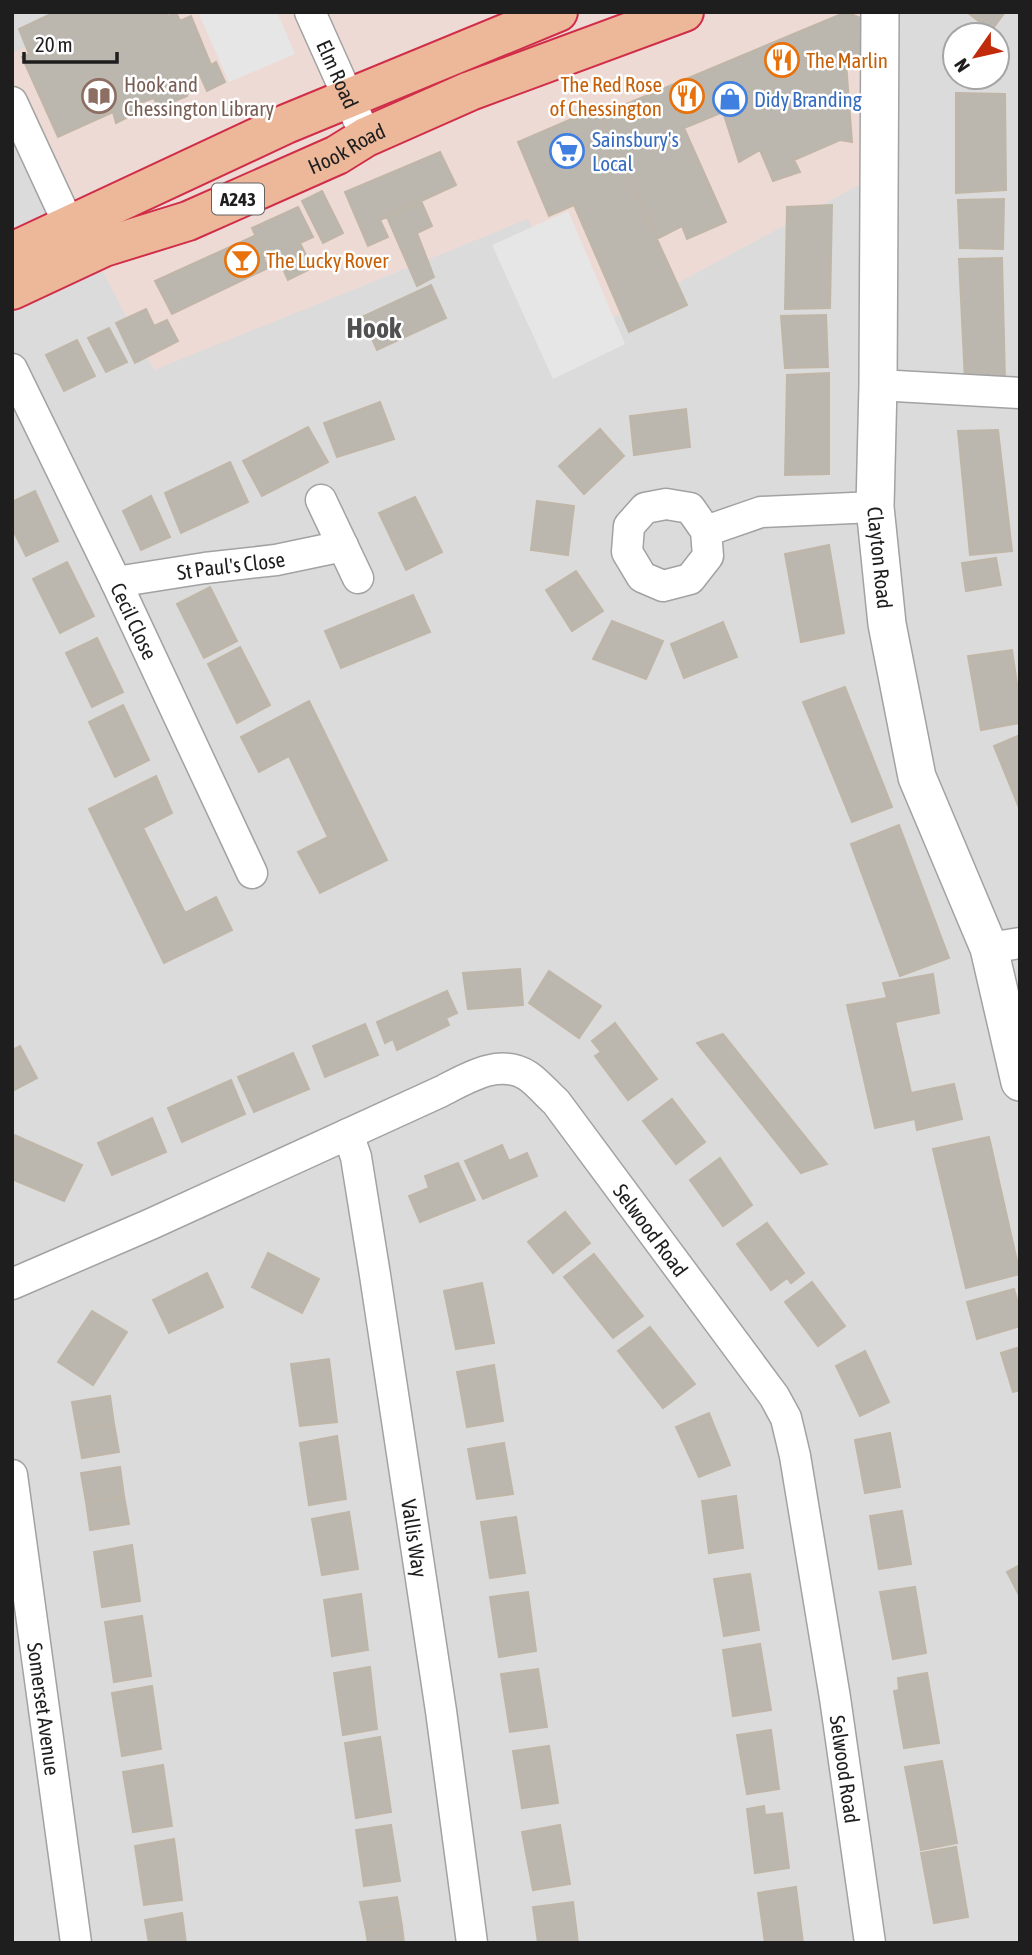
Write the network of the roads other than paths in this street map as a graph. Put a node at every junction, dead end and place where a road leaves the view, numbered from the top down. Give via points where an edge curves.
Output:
1 (310, 12) edge
2 (558, 12) edge
3 (684, 12) edge
4 (880, 12) edge
5 (348, 97) junction
6 (12, 102) edge
7 (366, 137) junction
8 (69, 225) junction
9 (12, 252) edge
10 (12, 290) edge
11 (12, 369) edge
12 (878, 385) junction
13 (1020, 393) edge
14 (321, 500) dead end
15 (875, 507) junction
16 (706, 531) dead end
17 (343, 546) junction
18 (358, 578) dead end
19 (116, 582) junction
20 (252, 873) dead end
21 (1004, 945) edge
22 (1020, 1083) edge
23 (348, 1134) junction
24 (12, 1284) edge
25 (12, 1475) edge
26 (76, 1943) edge
27 (472, 1943) edge
28 (870, 1943) edge

1 - 5 street, Elm Road
2 - 5 highway, Hook Road
3 - 7 highway, Hook Road / A243 via 483,86
4 - 12 street, Clayton Road
5 - 7 street, Elm Road
5 - 8 highway, Hook Road
6 - 8 street
7 - 10 highway, Hook Road / A243 via 337,155 188,221 104,247
8 - 9 highway, Hook Road
11 - 19 street, Cecil Close
12 - 13 street
12 - 15 street, Clayton Road
14 - 17 street
15 - 16 street via 761,512
15 - 21 street, Clayton Road via 887,624 917,777
17 - 18 street
17 - 19 street, St Paul's Close
19 - 20 street, Cecil Close
21 - 22 street, Clayton Road
23 - 24 street, Selwood Road
23 - 27 street, Vallis Way via 356,1157 375,1275
23 - 28 street, Selwood Road via 487,1069 527,1075 556,1102 774,1396 786,1418 795,1456
25 - 26 street, Somerset Avenue

